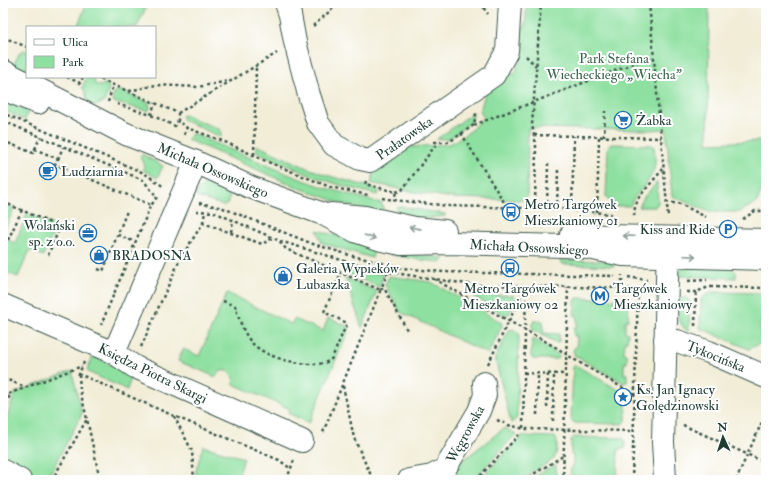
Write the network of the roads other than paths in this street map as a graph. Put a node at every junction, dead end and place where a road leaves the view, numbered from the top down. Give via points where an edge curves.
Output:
1 (286, 3) edge
2 (510, 3) edge
3 (3, 71) edge
4 (3, 89) edge
5 (126, 134) junction
6 (196, 162) junction
7 (667, 236) junction
8 (766, 240) edge
9 (766, 259) edge
10 (3, 304) edge
11 (665, 340) junction
12 (118, 346) junction
13 (766, 376) edge
14 (484, 377) road end
15 (302, 441) road end
16 (3, 471) edge
17 (431, 478) edge
18 (20, 480) edge
19 (408, 480) edge
20 (665, 480) edge

1 - 2 street, Prałatowska via 318,123 334,145 360,159 370,161 494,75 507,50
3 - 5 street, Michała Ossowskiego
4 - 5 street, Michała Ossowskiego via 107,130
5 - 6 street, Michała Ossowskiego
6 - 7 street, Michała Ossowskiego via 250,187 323,214 370,218 439,231
6 - 12 street
7 - 8 street, Michała Ossowskiego
7 -> 9 street, Michała Ossowskiego
7 - 11 street
10 - 12 street, Księdza Piotra Skargi via 92,343
11 - 13 street, Tykocińska via 677,341
11 - 20 street
12 - 15 street, Księdza Piotra Skargi via 135,367
14 - 17 street, Węgrowska via 485,396 479,411 445,469
16 - 18 street
17 - 19 street, Węgrowska

